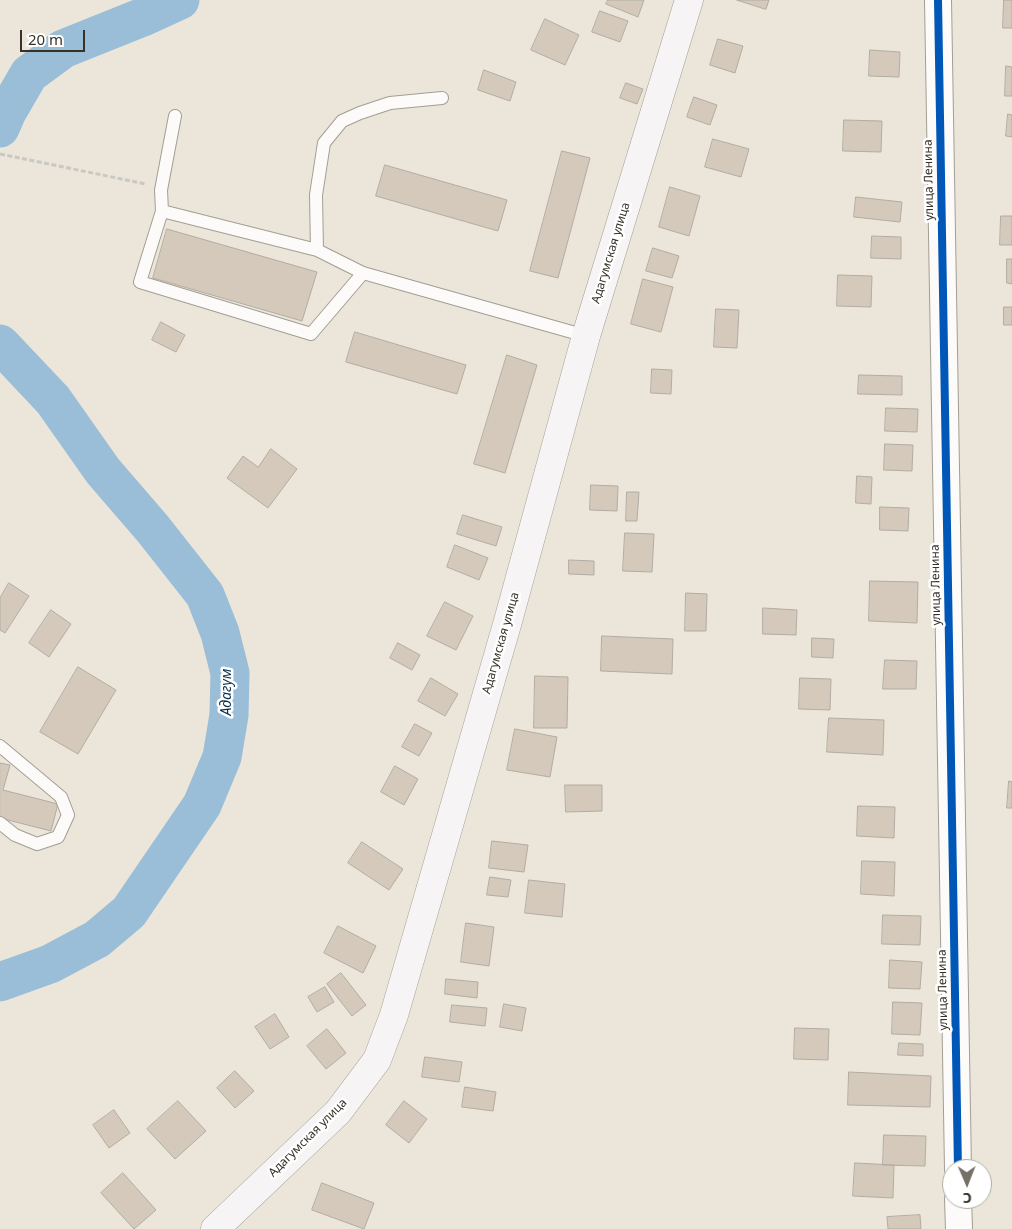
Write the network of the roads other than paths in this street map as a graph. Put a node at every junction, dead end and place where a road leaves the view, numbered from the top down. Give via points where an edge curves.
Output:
1 (689, 0) edge
2 (938, 0) edge
3 (442, 98) dead end
4 (175, 116) dead end
5 (162, 211) junction
6 (317, 250) junction
7 (364, 273) junction
8 (586, 336) junction
9 (0, 746) edge
10 (0, 823) edge
11 (958, 1159) edge
12 (958, 1209) edge
13 (216, 1229) edge
14 (959, 1229) edge

1 - 8 main road, Адагумская улица
2 - 11 street, улица Ленина
3 - 6 lane via 390,103 342,121 324,143 316,195
4 - 5 lane via 161,190
5 - 6 lane
5 - 7 lane via 140,282 311,334
6 - 7 lane
7 - 8 lane
8 - 13 main road, Адагумская улица via 505,631 394,1015 378,1060 338,1112
9 - 10 lane via 61,797 68,815 58,837 37,844 15,835
12 - 14 street

